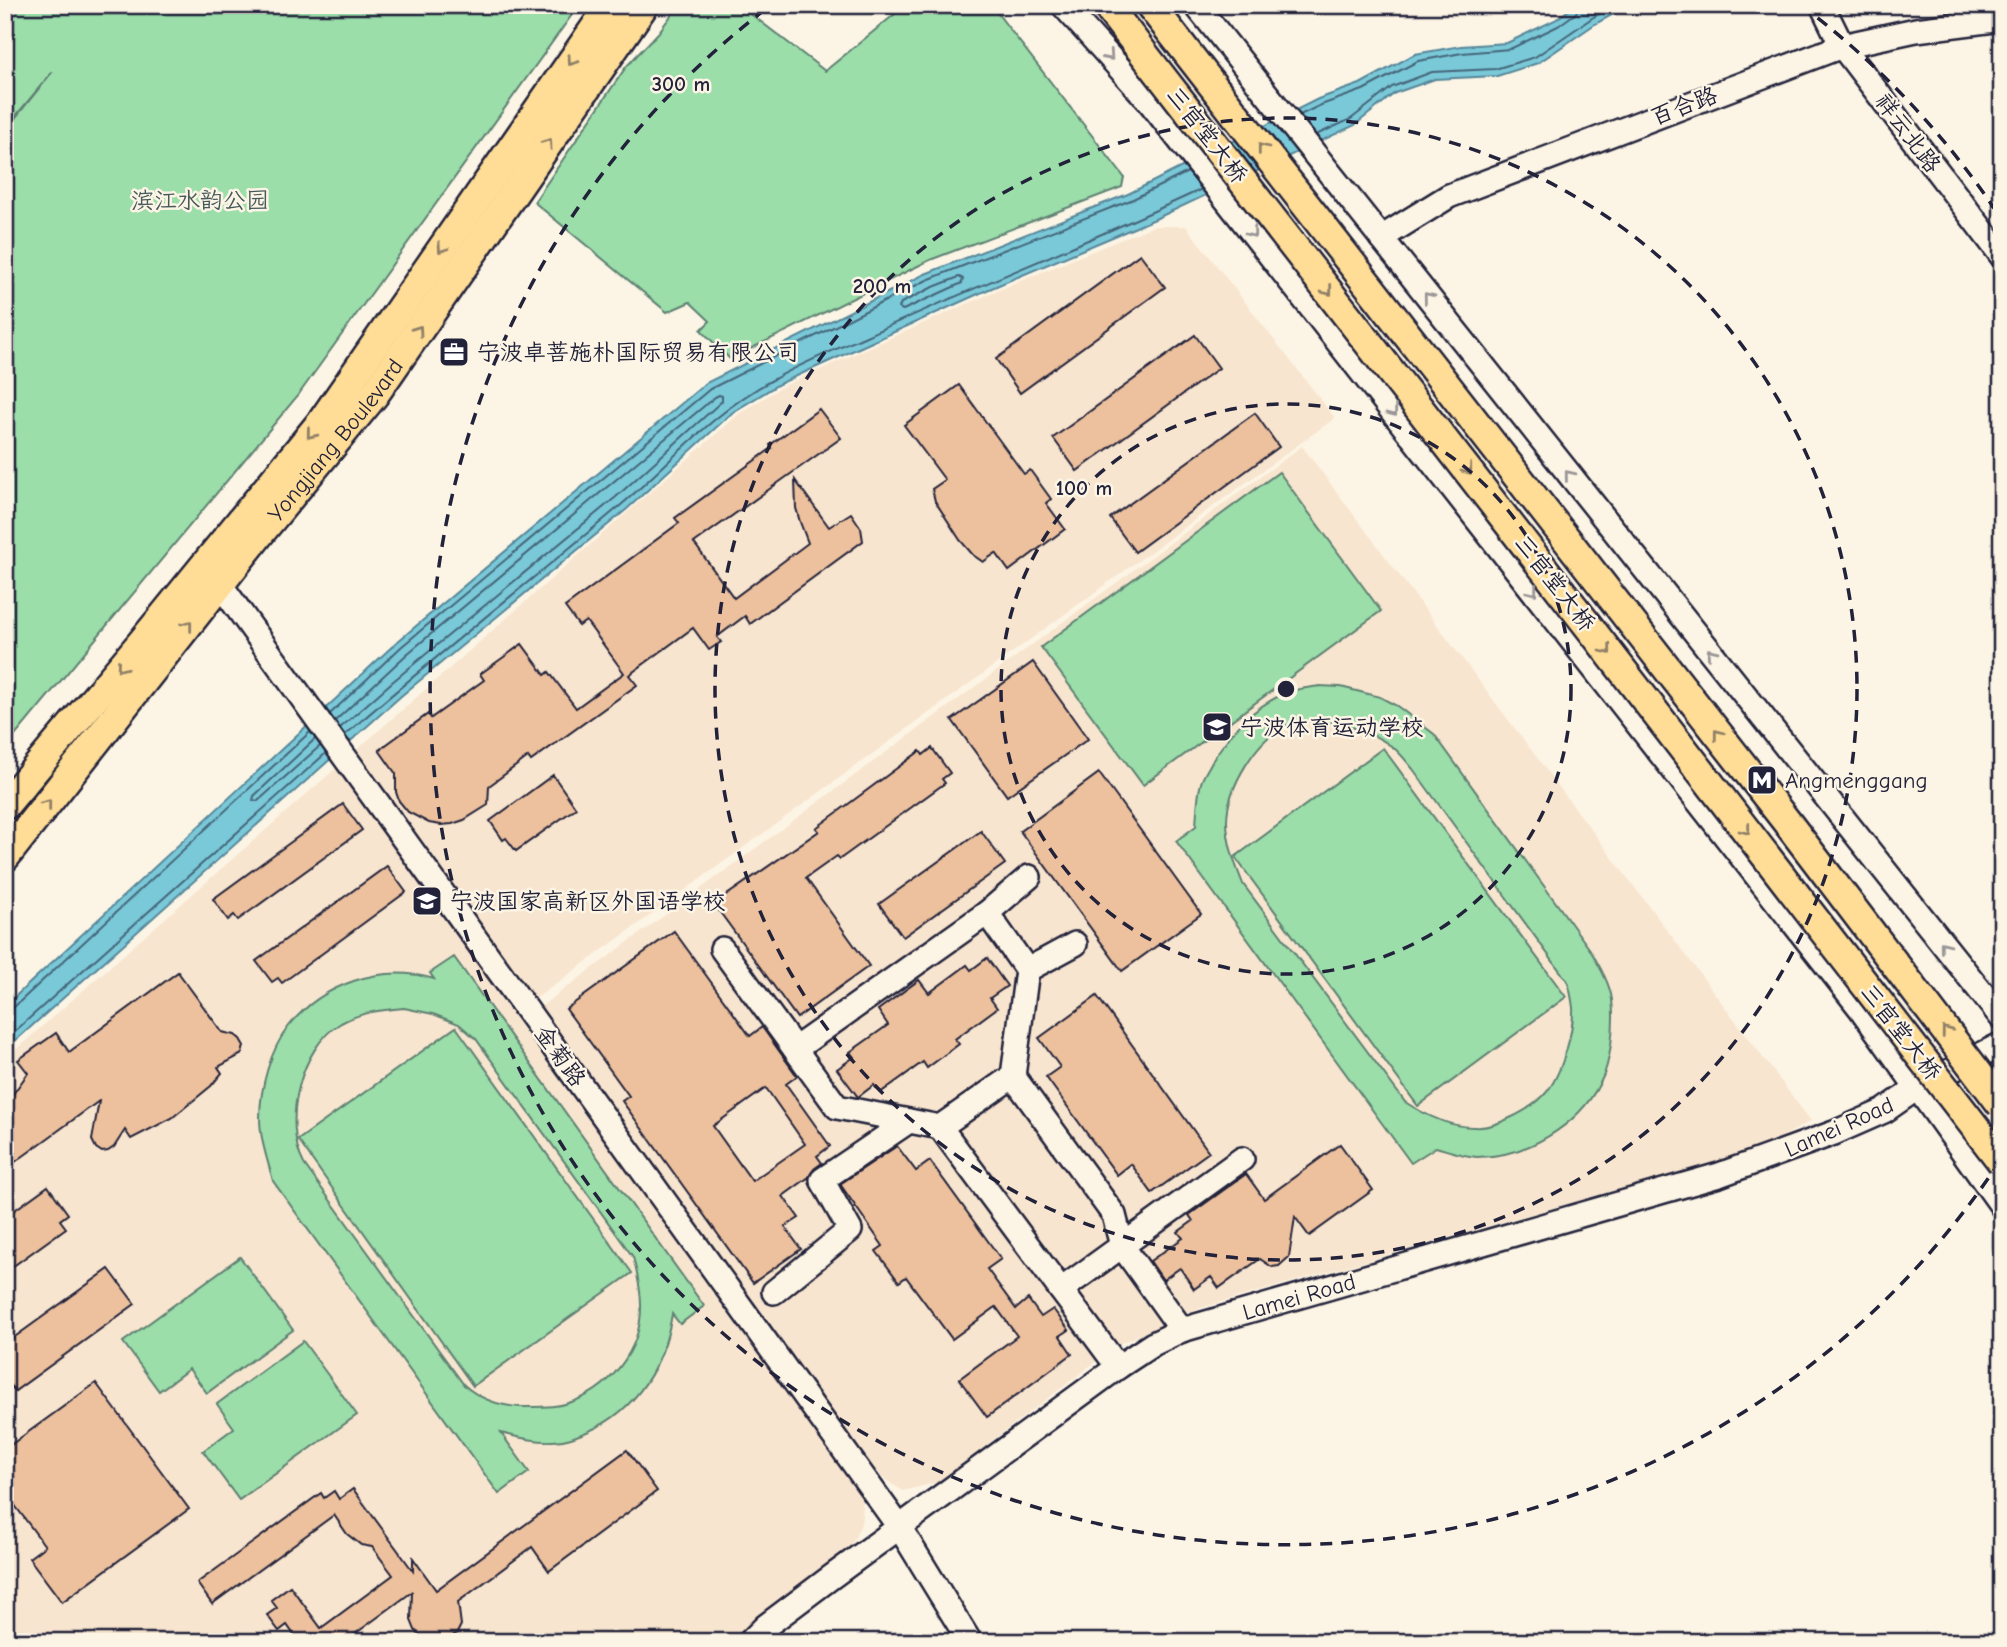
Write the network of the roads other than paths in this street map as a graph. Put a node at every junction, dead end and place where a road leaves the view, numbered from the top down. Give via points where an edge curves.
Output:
1 (611, 5) edge
2 (644, 5) edge
3 (1063, 5) edge
4 (1105, 5) edge
5 (1150, 5) edge
6 (1195, 5) edge
7 (1822, 5) edge
8 (2002, 19) edge
9 (1842, 46) junction
10 (1381, 237) junction
11 (2002, 256) edge
12 (220, 584) junction
13 (5, 805) edge
14 (5, 857) edge
15 (1029, 877) dead end
16 (987, 913) junction
17 (1075, 944) dead end
18 (722, 950) dead end
19 (1027, 970) junction
20 (2002, 1018) edge
21 (2002, 1044) edge
22 (795, 1049) junction
23 (1013, 1076) junction
24 (1917, 1088) junction
25 (2002, 1105) edge
26 (909, 1121) junction
27 (940, 1127) junction
28 (1242, 1159) dead end
29 (2002, 1162) edge
30 (2002, 1206) edge
31 (1122, 1246) junction
32 (1061, 1290) junction
33 (774, 1292) dead end
34 (1182, 1330) junction
35 (1118, 1367) junction
36 (900, 1528) junction
37 (750, 1642) edge
38 (970, 1642) edge

1 -> 13 main road, Yongjiang Boulevard via 323,420
12 -> 2 main road, Yongjiang Boulevard via 374,395
3 -> 24 street via 1158,111 1861,1009
4 -> 29 main road, 三官堂大桥, bridge
25 -> 5 main road, 三官堂大桥, bridge
6 - 10 street
7 - 9 street, 祥云北路
8 - 9 street, 百合路
9 - 10 street, 百合路 via 1449,196
9 - 11 street, 祥云北路
20 -> 10 street
14 -> 12 main road, Yongjiang Boulevard
12 - 36 street, 金菊路
15 - 16 street
16 - 19 street
16 - 22 street
17 - 19 street
18 - 22 street
19 - 23 street
21 - 24 street, Lamei Road
22 - 26 street via 837,1107
23 - 27 street
23 - 31 street via 1114,1214
24 - 30 street
24 - 34 street, Lamei Road via 1884,1111 1835,1133 1719,1175
26 - 27 street
26 - 33 street via 822,1180 850,1230
27 - 32 street
28 - 31 street
31 - 32 street
31 - 34 street
32 - 35 street
34 - 35 street, Lamei Road
35 - 36 street, Lamei Road
36 - 37 street, Lamei Road
36 - 38 street, 金菊路

